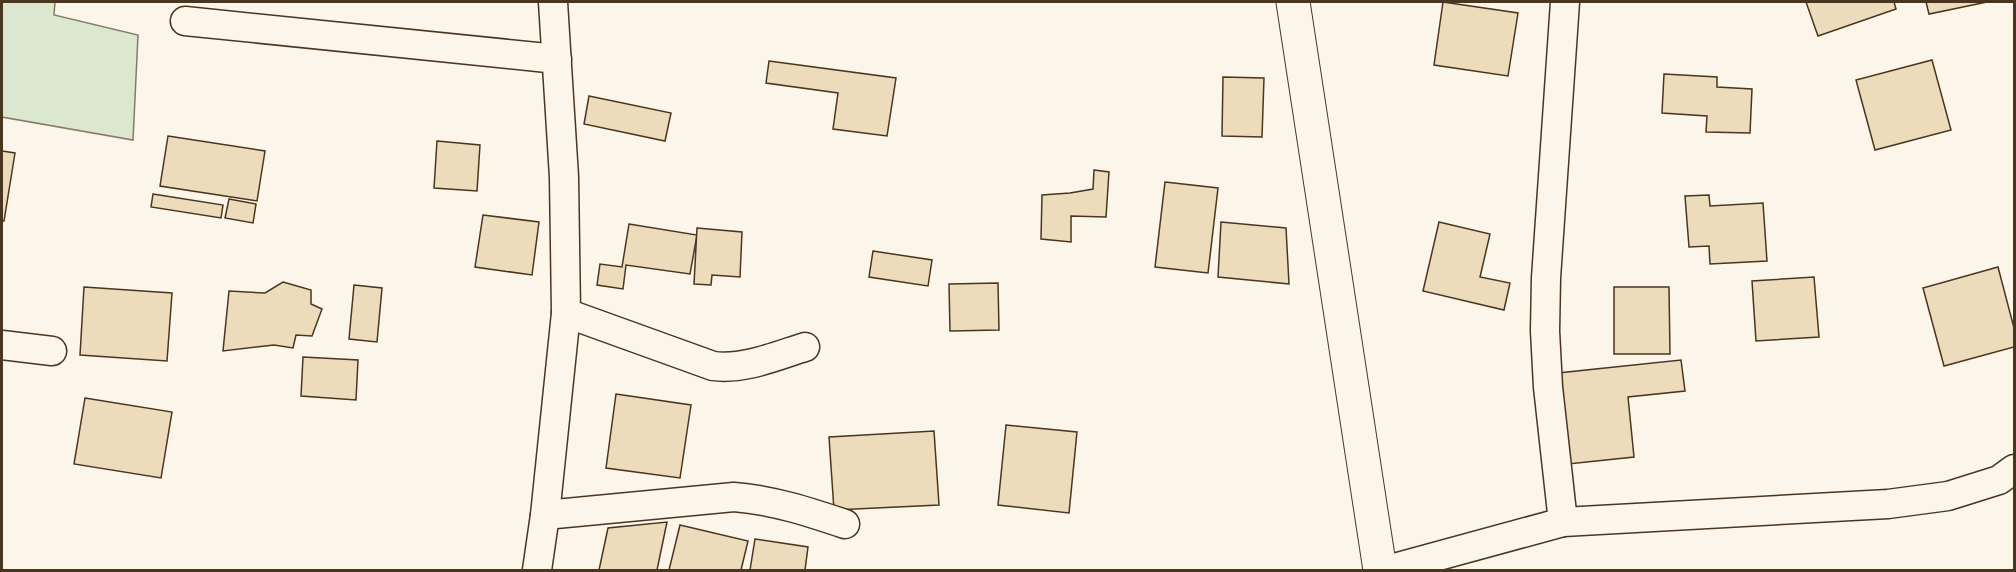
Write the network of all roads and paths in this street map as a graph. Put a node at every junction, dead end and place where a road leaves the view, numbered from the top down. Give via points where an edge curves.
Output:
1 (553, 2) edge
2 (1293, 2) edge
3 (1565, 2) edge
4 (185, 21) dead end
5 (556, 59) junction
6 (566, 313) junction
7 (2, 345) edge
8 (805, 347) dead end
9 (52, 351) dead end
10 (2014, 469) edge
11 (545, 515) junction
12 (1563, 522) junction
13 (846, 524) dead end
14 (537, 570) edge
15 (1380, 570) edge
16 (1388, 570) edge

1 - 5 street
2 - 15 main road
3 - 12 street via 1545,331
4 - 5 street
5 - 6 street via 564,177
6 - 8 street via 724,368
6 - 11 street
7 - 9 street
10 - 12 street via 2000,480 1948,496 1888,504
11 - 13 street via 734,497 782,504
11 - 14 street
12 - 16 street

